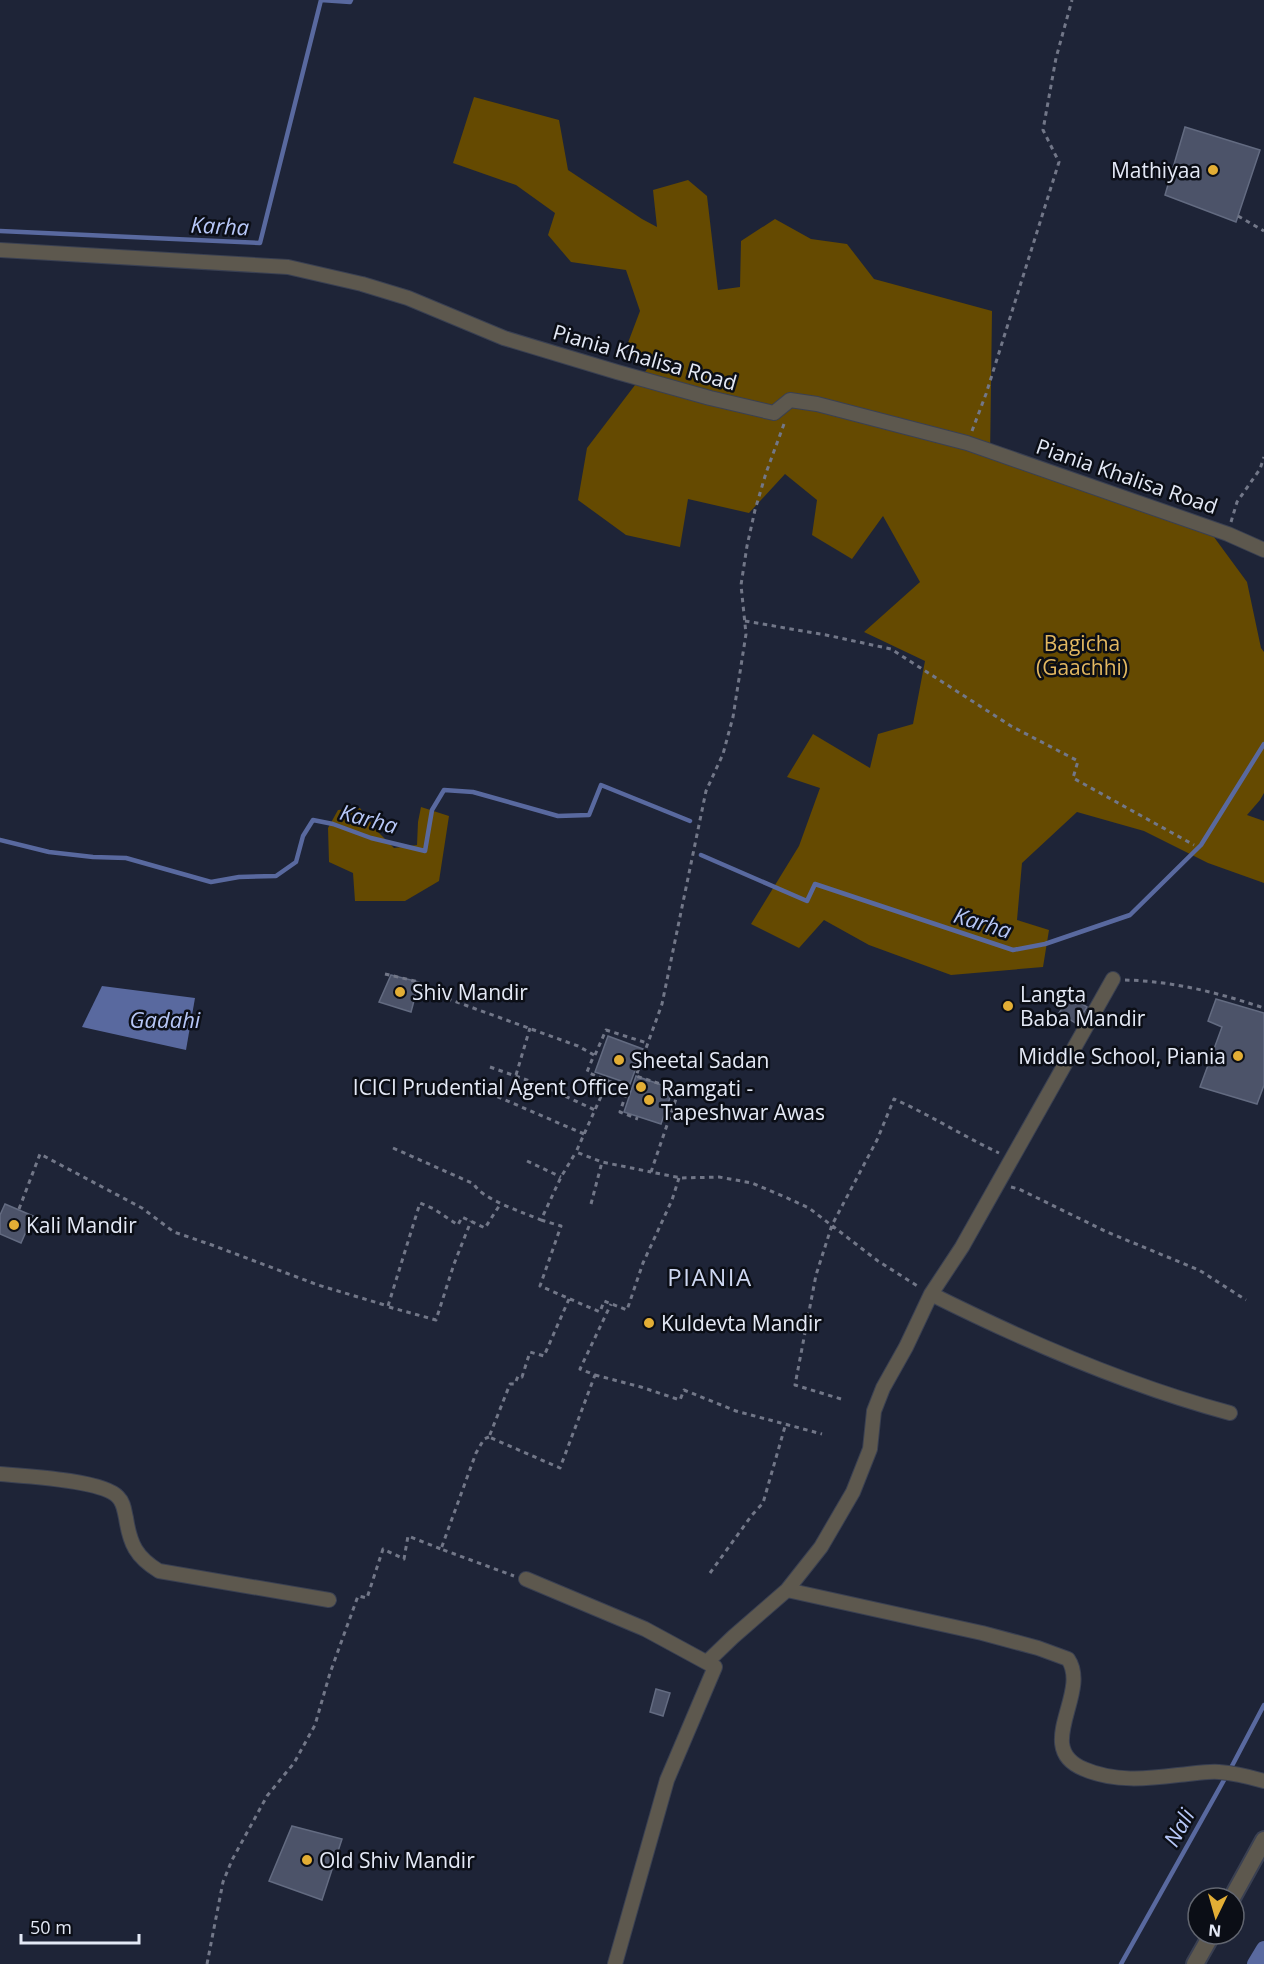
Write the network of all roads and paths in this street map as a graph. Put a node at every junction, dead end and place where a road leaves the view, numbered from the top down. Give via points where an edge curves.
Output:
1 (1072, 0) edge
2 (1238, 216) dead end
3 (1264, 231) edge
4 (0, 250) edge
5 (790, 400) junction
6 (968, 444) junction
7 (1264, 457) edge
8 (1228, 534) junction
9 (1264, 550) edge
10 (745, 621) junction
11 (1194, 845) dead end
12 (385, 974) dead end
13 (1113, 979) joint
14 (1264, 1008) edge
15 (530, 1028) junction
16 (647, 1042) junction
17 (594, 1055) junction
18 (490, 1067) dead end
19 (516, 1075) junction
20 (608, 1081) junction
21 (489, 1093) dead end
22 (596, 1110) junction
23 (638, 1119) dead end
24 (584, 1134) junction
25 (393, 1148) dead end
26 (576, 1152) junction
27 (1012, 1160) junction
28 (527, 1161) dead end
29 (602, 1162) junction
30 (651, 1172) junction
31 (561, 1177) junction
32 (679, 1178) junction
33 (998, 1184) junction
34 (501, 1203) junction
35 (591, 1204) dead end
36 (20, 1209) dead end
37 (541, 1220) junction
38 (471, 1221) junction
39 (832, 1225) junction
40 (931, 1294) junction
41 (569, 1299) junction
42 (1246, 1300) dead end
43 (611, 1304) junction
44 (388, 1306) junction
45 (595, 1375) junction
46 (841, 1399) dead end
47 (1230, 1413) dead end
48 (786, 1423) junction
49 (822, 1434) dead end
50 (489, 1437) junction
51 (0, 1474) edge
52 (441, 1549) junction
53 (710, 1573) dead end
54 (526, 1579) joint
55 (787, 1590) junction
56 (329, 1600) dead end
57 (707, 1662) junction
58 (1264, 1781) edge
59 (1264, 1840) edge
60 (1239, 1886) edge
61 (1205, 1946) edge
62 (207, 1964) edge
63 (615, 1964) edge
64 (1195, 1964) edge

1 - 6 path via 1043,130 1059,162
2 - 3 path
4 - 5 street, Piania Khalisa Road via 288,267 408,298 504,338 710,398 774,413
5 - 6 street, Piania Khalisa Road
5 - 10 path via 747,546 741,585
6 - 8 street, Piania Khalisa Road
7 - 8 path via 1238,502
8 - 9 street, Piania Khalisa Road
10 - 11 path via 891,649 1011,726 1078,761 1073,778
10 - 16 path via 733,717 723,754 706,791 664,994
12 - 15 path via 419,982 418,988
13 - 14 path via 1190,987
13 - 27 street
15 - 17 path
15 - 19 path
16 - 17 path via 606,1030
16 - 30 path via 636,1077 679,1090
17 - 20 path via 588,1072
18 - 19 path
19 - 22 path
20 - 22 path
20 - 23 path via 628,1088 620,1112
21 - 24 path
22 - 24 path
24 - 26 path
25 - 34 path via 474,1184
26 - 29 path
26 - 31 path
27 - 33 street
27 - 39 path via 894,1099
28 - 31 path
29 - 30 path
29 - 35 path
30 - 32 path
31 - 37 path
32 - 39 path via 719,1177 752,1183 809,1208
32 - 43 path via 627,1310
33 - 40 street
33 - 42 path via 1019,1189 1107,1232 1199,1270
34 - 37 path
34 - 38 path via 485,1228
36 - 44 path via 40,1154 142,1208 174,1232
37 - 41 path via 561,1226 540,1286
38 - 44 path via 436,1320
38 - 44 path via 462,1217 458,1225 420,1203
39 - 40 path via 878,1262
39 - 46 path via 816,1275 795,1385
40 - 47 street via 1104,1372
40 - 55 street via 883,1388 874,1411 870,1449 853,1492 821,1548
41 - 43 path via 600,1312 604,1301
41 - 50 path via 544,1356 530,1352 522,1377 510,1384
43 - 45 path via 580,1369
45 - 48 path via 680,1400 684,1390 736,1411
45 - 50 path via 560,1468
48 - 49 path
48 - 53 path via 763,1503
50 - 52 path via 476,1453
51 - 56 street via 63,1480 116,1495 123,1504 132,1543 144,1562 159,1571
52 - 54 path
52 - 62 path via 408,1536 404,1559 383,1549 367,1598 358,1596 315,1725 294,1763 267,1796 232,1860 223,1882
54 - 57 street via 645,1629
55 - 57 street
55 - 58 street via 982,1633 1068,1659 1074,1683 1062,1749 1076,1766 1113,1778 1220,1772
57 - 63 street via 715,1666 667,1780
59 - 60 street
61 - 64 street

